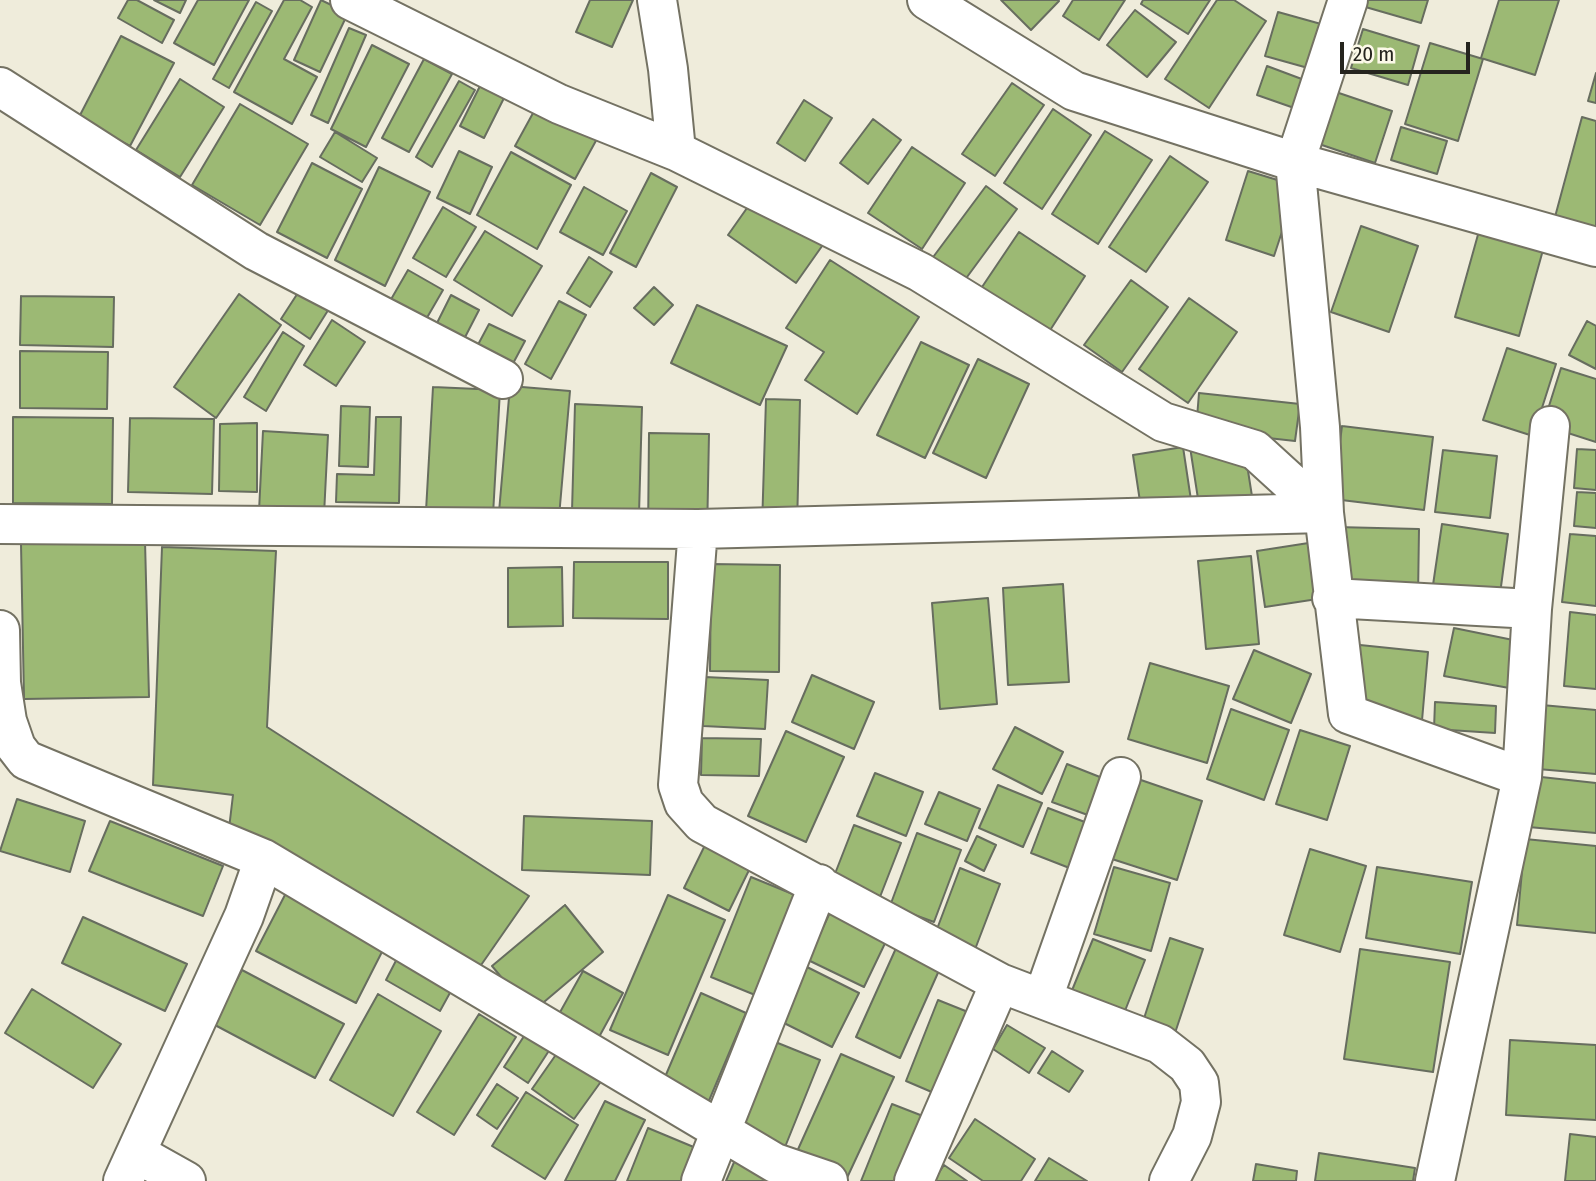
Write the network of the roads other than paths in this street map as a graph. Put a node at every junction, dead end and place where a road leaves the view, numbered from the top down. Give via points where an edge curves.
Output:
1 (350, 0) edge
2 (657, 0) edge
3 (927, 0) edge
4 (1348, 0) edge
5 (0, 87) edge
6 (676, 150) junction
7 (1295, 162) junction
8 (1596, 247) edge
9 (503, 379) dead end
10 (1550, 426) dead end
11 (1324, 513) junction
12 (0, 524) edge
13 (698, 529) junction
14 (1332, 598) junction
15 (1532, 609) junction
16 (0, 630) edge
17 (1121, 777) dead end
18 (1522, 777) junction
19 (264, 859) junction
20 (819, 884) junction
21 (999, 983) junction
22 (1044, 998) junction
23 (720, 1131) junction
24 (129, 1167) edge
25 (186, 1181) edge
26 (701, 1181) edge
27 (828, 1181) edge
28 (914, 1181) edge
29 (1170, 1181) edge
30 (1435, 1181) edge

1 - 6 street via 559,104
2 - 6 street
3 - 7 street via 1074,91
4 - 7 street
5 - 9 street via 256,251
6 - 11 street via 920,272 1163,422 1255,450
7 - 8 street
7 - 11 street
10 - 15 street
11 - 13 street
11 - 14 street
12 - 13 street
13 - 20 street via 678,785 684,803 702,823
14 - 15 street
14 - 18 street via 1348,714
15 - 18 street
16 - 19 street via 7,721 26,760
17 - 22 street
18 - 30 street
19 - 23 street
19 - 24 street via 244,916
20 - 21 street
20 - 23 street
21 - 22 street
21 - 28 street
22 - 29 street via 1160,1044 1188,1065 1199,1083 1200,1102 1192,1136
23 - 26 street
23 - 27 street via 775,1163
24 - 25 street

